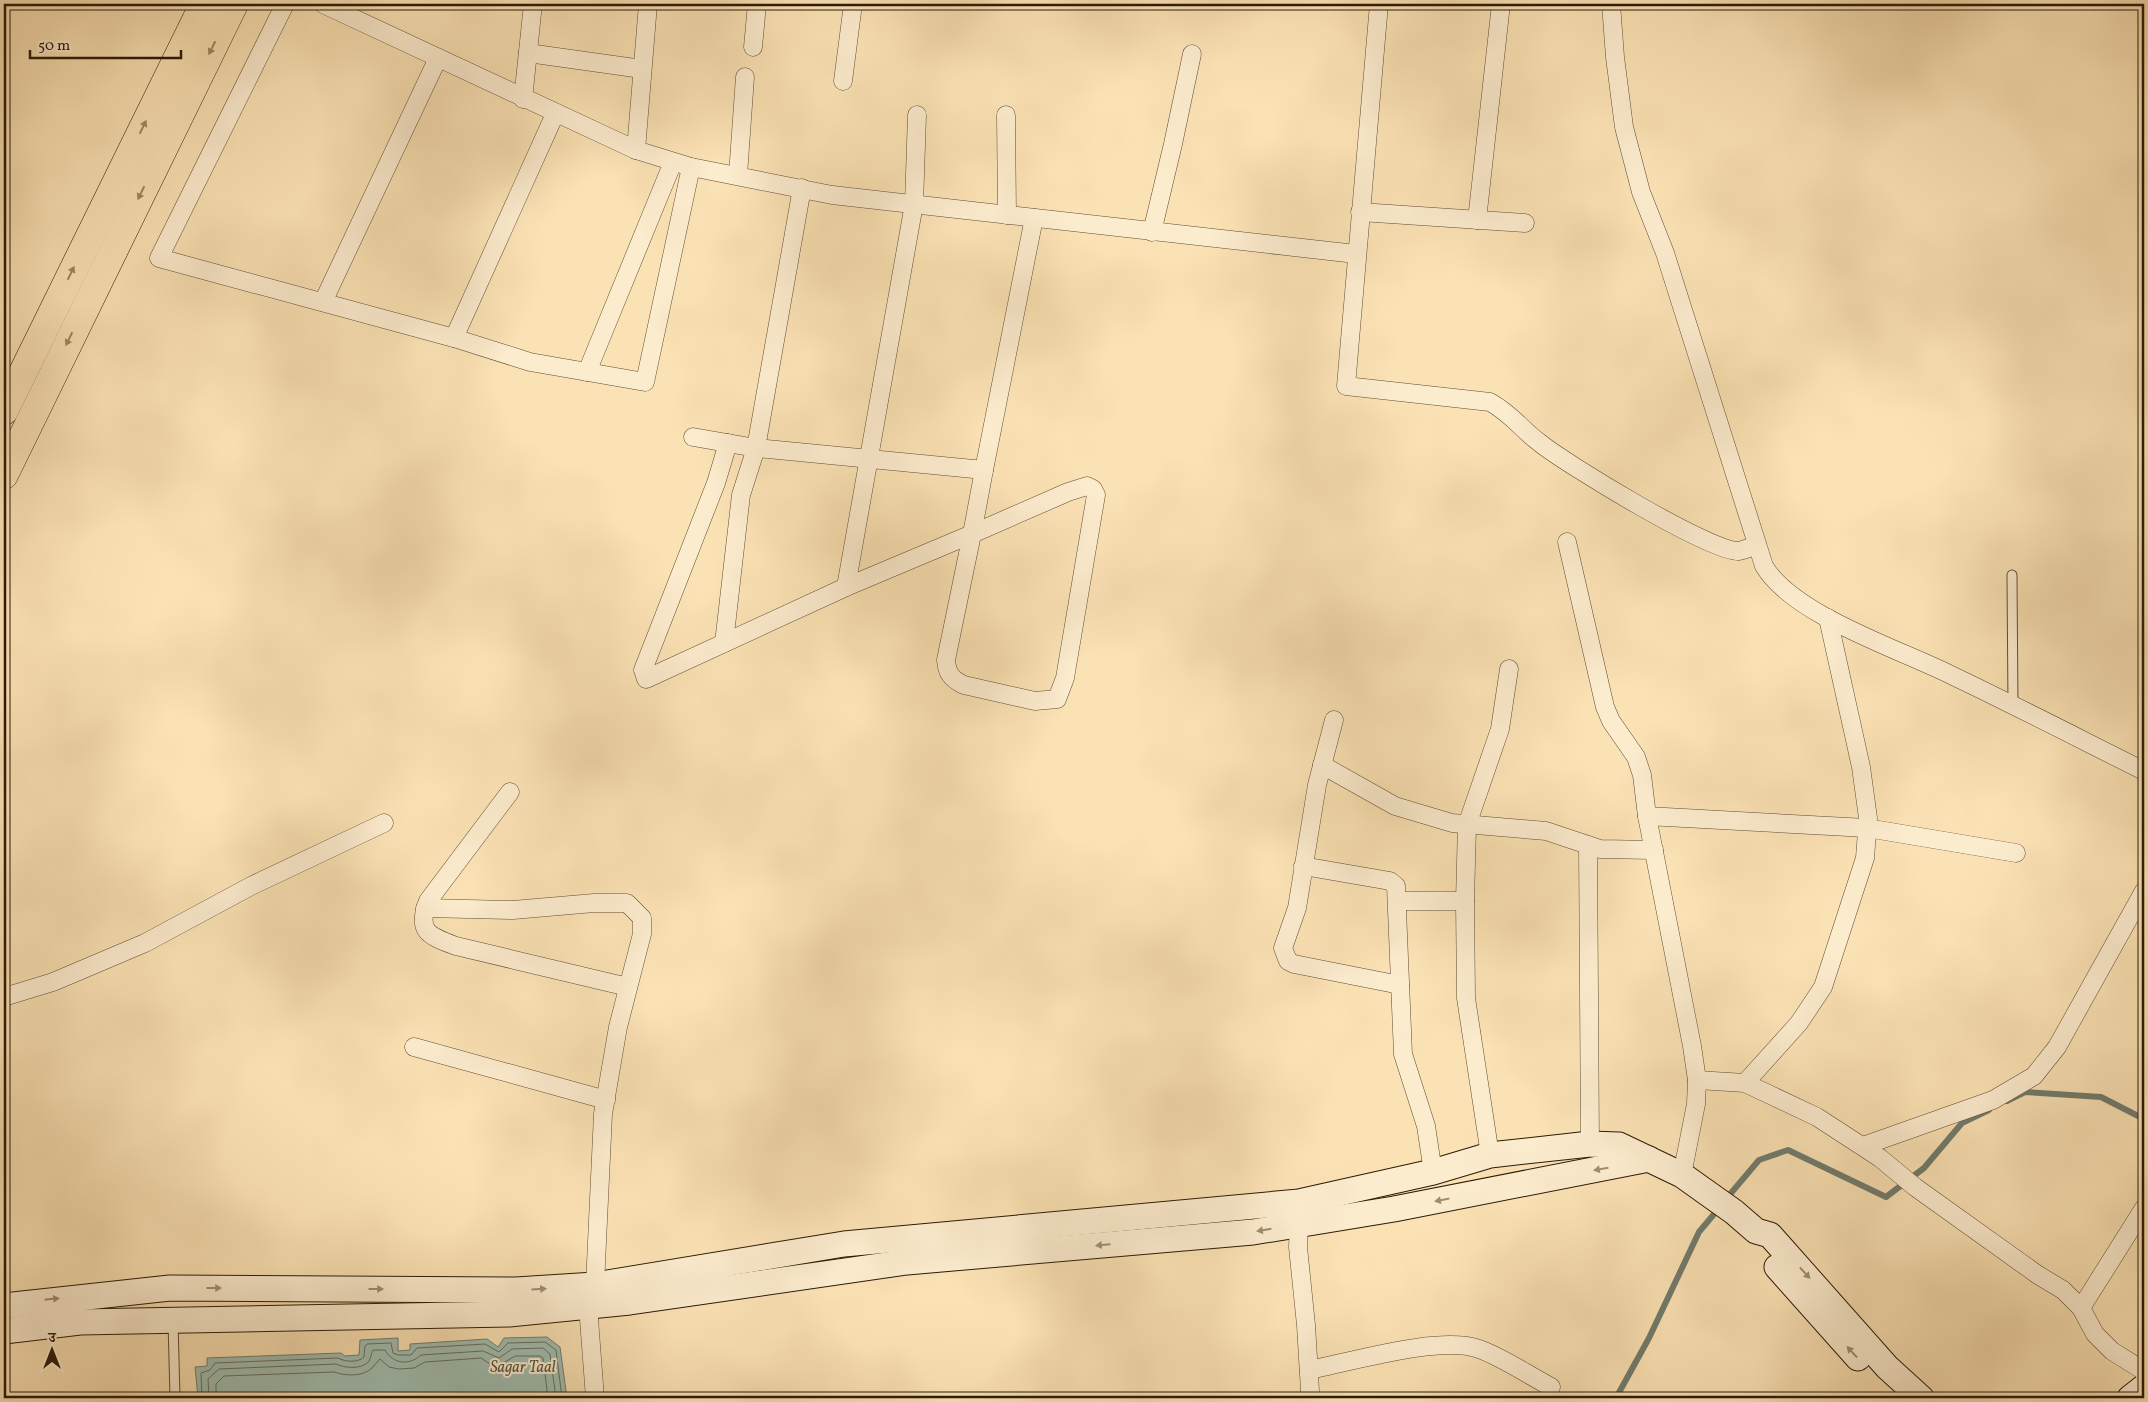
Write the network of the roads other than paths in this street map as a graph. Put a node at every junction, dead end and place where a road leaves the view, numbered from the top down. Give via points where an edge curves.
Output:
1 (204, 4) edge
2 (234, 4) edge
3 (285, 4) edge
4 (323, 4) edge
5 (533, 4) edge
6 (648, 4) edge
7 (757, 4) edge
8 (853, 4) edge
9 (1379, 4) edge
10 (1501, 4) edge
11 (1611, 4) edge
12 (753, 47) dead end
13 (528, 53) junction
14 (1192, 54) dead end
15 (438, 58) junction
16 (642, 69) junction
17 (745, 77) dead end
18 (843, 81) dead end
19 (523, 99) junction
20 (555, 114) junction
21 (917, 115) dead end
22 (1006, 115) dead end
23 (636, 150) junction
24 (673, 162) junction
25 (691, 167) junction
26 (738, 175) junction
27 (802, 188) junction
28 (914, 204) junction
29 (1360, 212) junction
30 (1007, 215) junction
31 (1034, 218) junction
32 (1477, 220) junction
33 (1525, 223) dead end
34 (1152, 232) junction
35 (1356, 254) junction
36 (323, 302) junction
37 (454, 338) junction
38 (587, 372) junction
39 (6, 402) edge
40 (38, 404) junction
41 (692, 437) dead end
42 (728, 443) junction
43 (756, 448) junction
44 (868, 459) junction
45 (984, 470) junction
46 (4, 475) edge
47 (972, 534) junction
48 (1567, 542) dead end
49 (1757, 545) junction
50 (2012, 575) dead end
51 (846, 587) junction
52 (1828, 618) junction
53 (724, 643) junction
54 (1508, 669) dead end
55 (2013, 706) junction
56 (1334, 720) dead end
57 (1322, 765) junction
58 (2144, 771) edge
59 (510, 792) dead end
60 (1648, 816) junction
61 (384, 823) dead end
62 (1467, 825) junction
63 (1867, 828) junction
64 (1588, 846) junction
65 (1654, 850) junction
66 (2016, 853) dead end
67 (1303, 866) junction
68 (2144, 891) edge
69 (1398, 901) junction
70 (1464, 901) junction
71 (425, 908) junction
72 (1400, 985) junction
73 (628, 987) junction
74 (4, 997) edge
75 (414, 1047) dead end
76 (1697, 1080) junction
77 (1745, 1083) junction
78 (606, 1100) junction
79 (1590, 1144) junction
80 (1863, 1146) junction
81 (1490, 1155) junction
82 (1649, 1159) junction
83 (1433, 1172) junction
84 (1682, 1175) junction
85 (2144, 1208) edge
86 (1299, 1224) junction
87 (1756, 1231) junction
88 (591, 1296) junction
89 (4, 1306) edge
90 (2081, 1308) junction
91 (173, 1320) junction
92 (4, 1331) edge
93 (1309, 1370) junction
94 (2144, 1371) edge
95 (1551, 1387) dead end
96 (2144, 1387) edge
97 (175, 1398) edge
98 (595, 1398) edge
99 (1308, 1398) edge
100 (1900, 1398) edge
101 (1921, 1398) edge
102 (2130, 1398) edge

39 -> 1 main road
2 -> 40 main road
3 - 36 street via 159,258
4 - 15 street
5 - 13 street
6 - 16 street
7 - 12 street
8 - 18 street
9 - 29 street
10 - 32 street
11 - 49 street via 1624,127 1642,192 1665,252
13 - 16 street
13 - 19 street
14 - 34 street
15 - 19 street
15 - 36 street
16 - 23 street
17 - 26 street
19 - 20 street
20 - 23 street
20 - 37 street
21 - 28 street
22 - 30 street
23 - 24 street
24 - 25 street
24 - 38 street
25 - 26 street
25 - 38 street via 645,382
26 - 27 street
27 - 28 street via 832,195
27 - 43 street
28 - 30 street
28 - 44 street
29 - 32 street
29 - 35 street
30 - 31 street
31 - 34 street
31 - 45 street
32 - 33 street
34 - 35 street
35 - 49 street via 1346,386 1490,402 1509,413 1540,443 1606,488 1710,542 1738,551
36 - 37 street
37 - 38 street via 530,362
39 - 40 street
40 - 46 main road
41 - 42 street
42 - 43 street
42 - 53 street via 716,483 643,670 646,679
43 - 44 street
43 - 53 street via 741,494
44 - 45 street
44 - 51 street
45 - 47 street
47 - 47 street via 1080,487 1093,489 1096,495 1070,650 1057,699 1035,701 964,685 953,680 947,671 946,660
47 - 51 street
48 - 60 street via 1605,707 1636,757
49 - 52 street via 1773,581 1795,599
50 - 55 lane
51 - 53 street
52 - 55 street
52 - 63 street via 1861,767
54 - 62 street via 1500,729
55 - 58 street
56 - 57 street
57 - 62 street via 1395,806
57 - 67 street
59 - 71 street
60 - 63 street
60 - 65 street
61 - 74 street via 251,886 145,943 53,982
62 - 64 street via 1546,831
62 - 70 street
63 - 66 street
63 - 77 street via 1865,858 1823,986 1799,1023
64 - 65 street
64 - 79 street
65 - 76 street
67 - 69 street via 1390,881 1396,886
67 - 72 street via 1297,908 1283,948 1288,961
68 - 80 street via 2057,1047 2034,1076 1993,1100
69 - 70 street
69 - 72 street
70 - 81 street via 1466,998
71 - 73 street via 422,915 426,929 443,941
71 - 73 street via 514,910 626,903 642,918 642,934
72 - 83 street via 1403,1054 1426,1126
73 - 78 street
75 - 78 street
76 - 77 street
76 - 84 street via 1696,1104
77 - 80 street via 1817,1117
78 - 88 street
79 - 81 street
79 - 82 street via 1619,1145
80 - 90 street via 1915,1187 2063,1290
81 - 83 street
82 - 84 street
82 -> 86 street via 1394,1209
83 - 88 street via 1299,1202 844,1244
84 - 87 street
85 - 90 street
86 -> 88 street via 1254,1232 908,1262 630,1302
86 - 93 street via 1298,1247
100 -> 87 street via 1881,1384 1840,1340 1779,1269 1758,1241
87 -> 101 street via 1770,1235 1887,1367
89 -> 88 street via 170,1288 516,1290
88 - 91 street via 509,1314
88 - 98 street
90 - 94 street via 2095,1334 2112,1351
91 - 92 street via 80,1322
91 - 97 lane
93 - 95 street via 1413,1349 1450,1345 1478,1349
93 - 99 street
96 - 102 street

